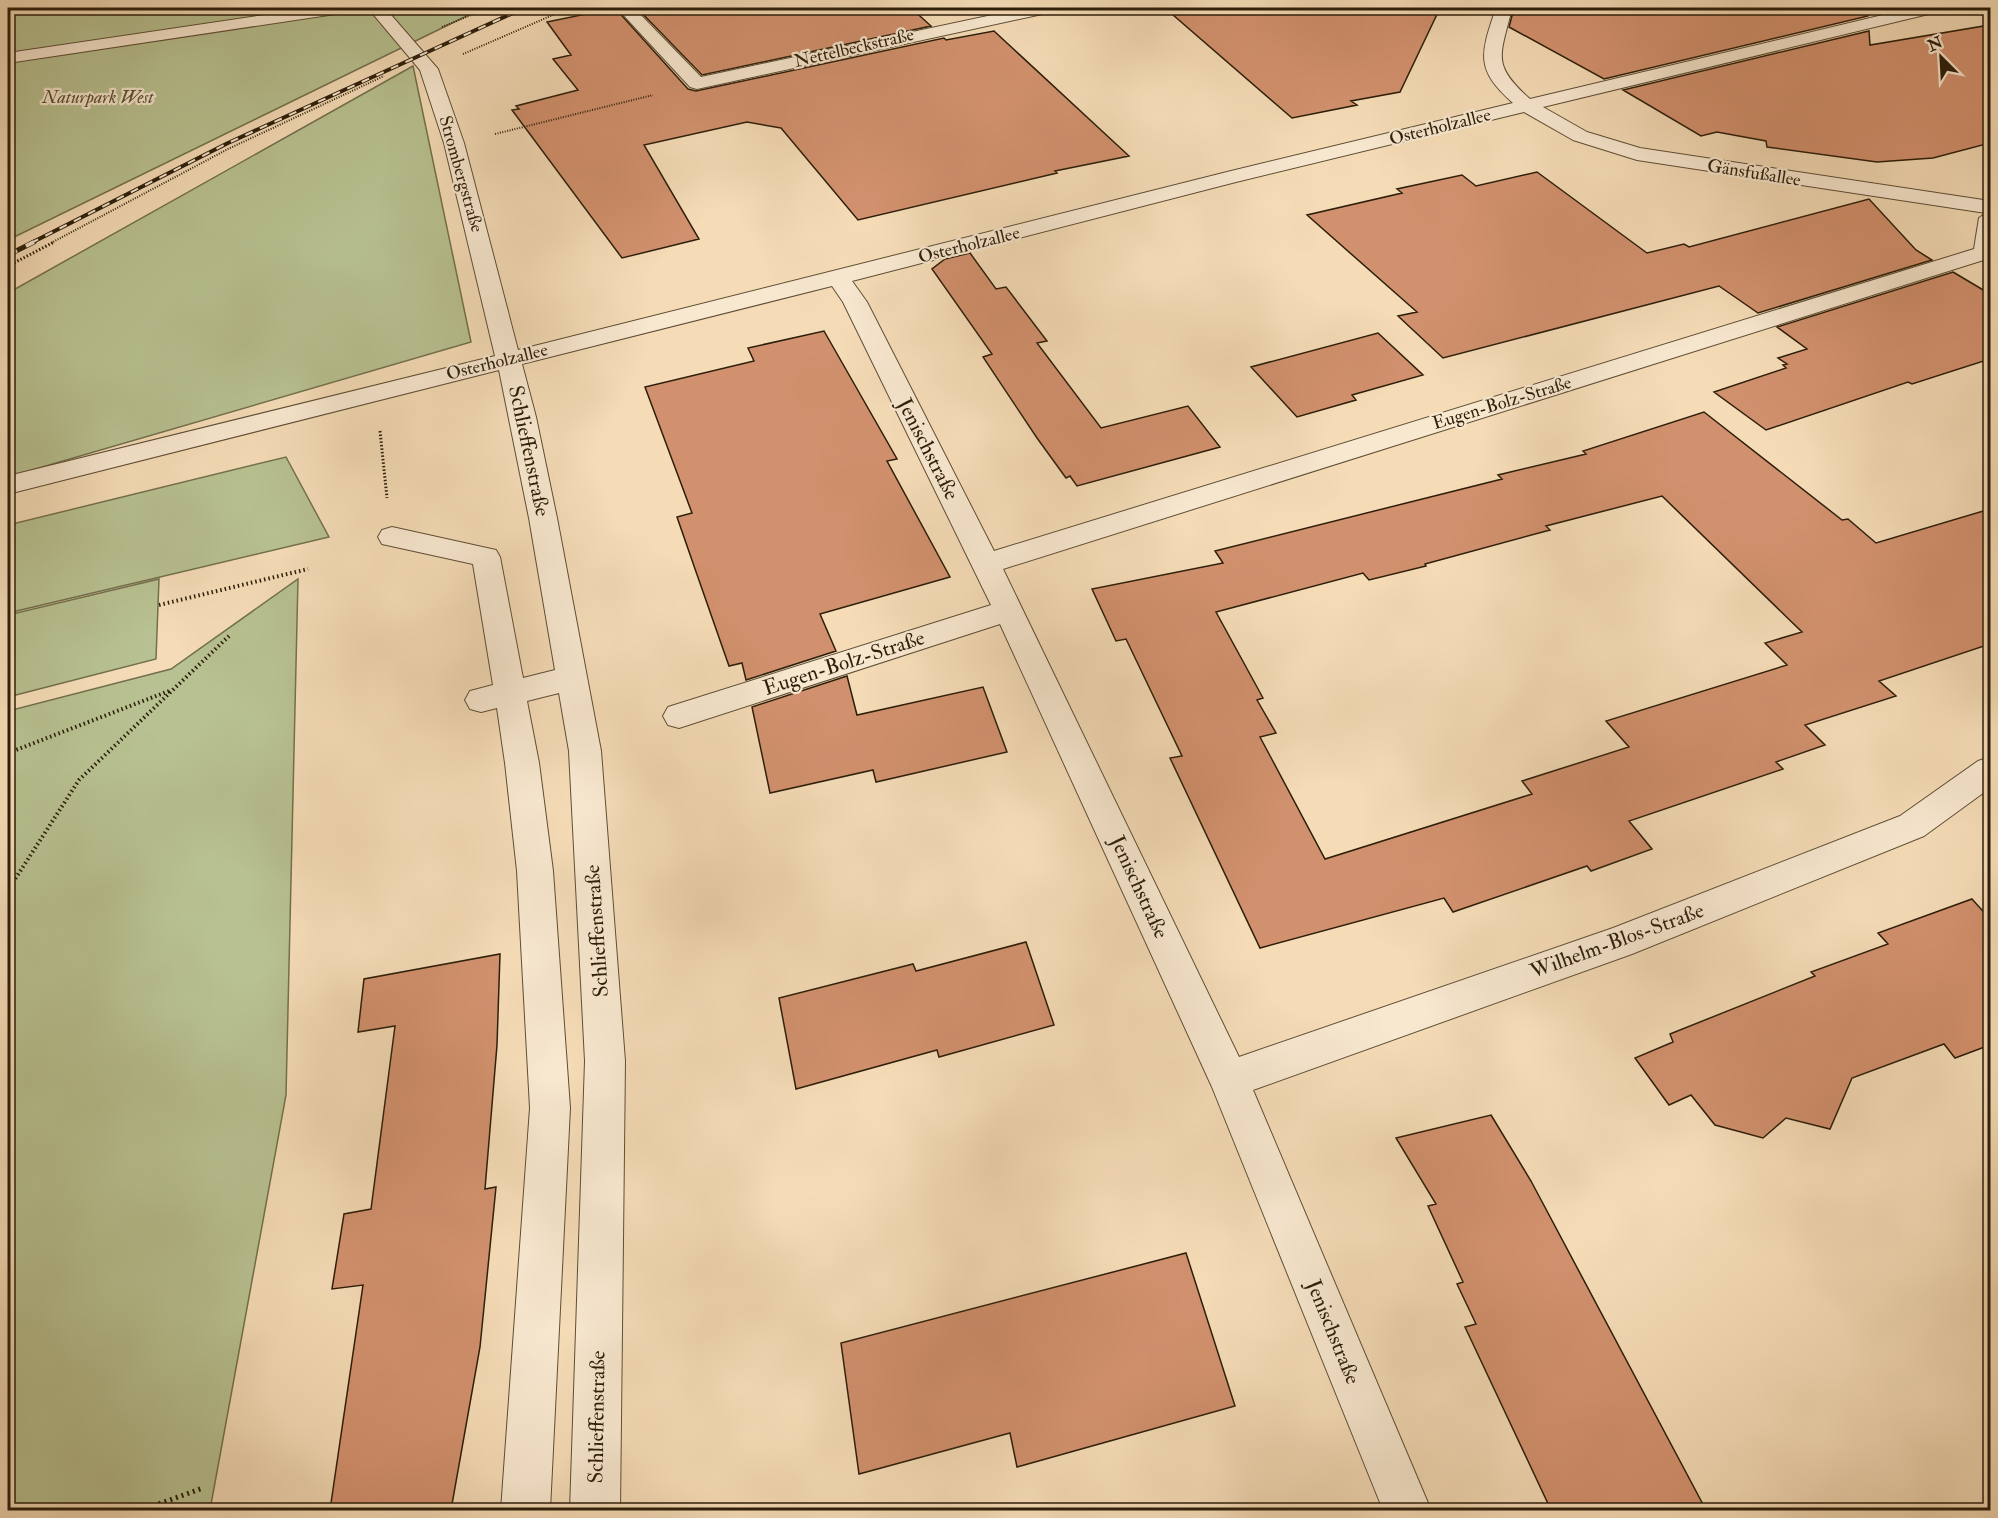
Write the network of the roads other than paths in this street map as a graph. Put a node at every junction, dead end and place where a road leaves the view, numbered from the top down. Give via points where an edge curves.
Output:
1 (342, 8) edge
2 (376, 8) edge
3 (625, 8) edge
4 (1047, 8) edge
5 (1504, 8) edge
6 (1931, 8) edge
7 (1829, 12) dead end
8 (1856, 27) junction
9 (8, 58) edge
10 (1527, 106) junction
11 (1990, 207) edge
12 (1990, 218) edge
13 (838, 278) junction
14 (509, 360) junction
15 (8, 485) edge
16 (392, 537) road end
17 (986, 564) junction
18 (1009, 610) junction
19 (573, 678) junction
20 (495, 697) junction
21 (679, 716) dead end
22 (1990, 770) edge
23 (1228, 1080) junction
24 (525, 1510) edge
25 (595, 1510) edge
26 (1407, 1510) edge

1 - 9 street
2 - 14 street, Strombergstraße via 424,64 454,143
3 - 4 street, Nettelbeckstraße via 698,83
5 - 10 street, Gänsfußallee via 1492,54 1494,68 1502,84
6 - 8 street, Osterholzallee
7 - 8 street
8 - 10 street, Osterholzallee
10 - 11 street, Gänsfußallee via 1580,136 1637,154
10 - 13 street, Osterholzallee
12 - 17 street, Eugen-Bolz-Straße via 1984,254
13 - 14 street, Osterholzallee
13 - 17 street, Jenischstraße via 855,302
14 - 15 street, Osterholzallee
14 - 19 street, Schlieffenstraße
16 - 20 street via 486,557
17 - 18 street, Jenischstraße
18 - 21 street, Eugen-Bolz-Straße
18 - 23 street, Jenischstraße
19 - 20 street
19 - 25 street, Schlieffenstraße via 585,751 606,1061
20 - 24 street via 522,763 535,871 550,1108
22 - 23 street, Wilhelm-Blos-Straße via 1912,826 1619,942
23 - 26 street, Jenischstraße

